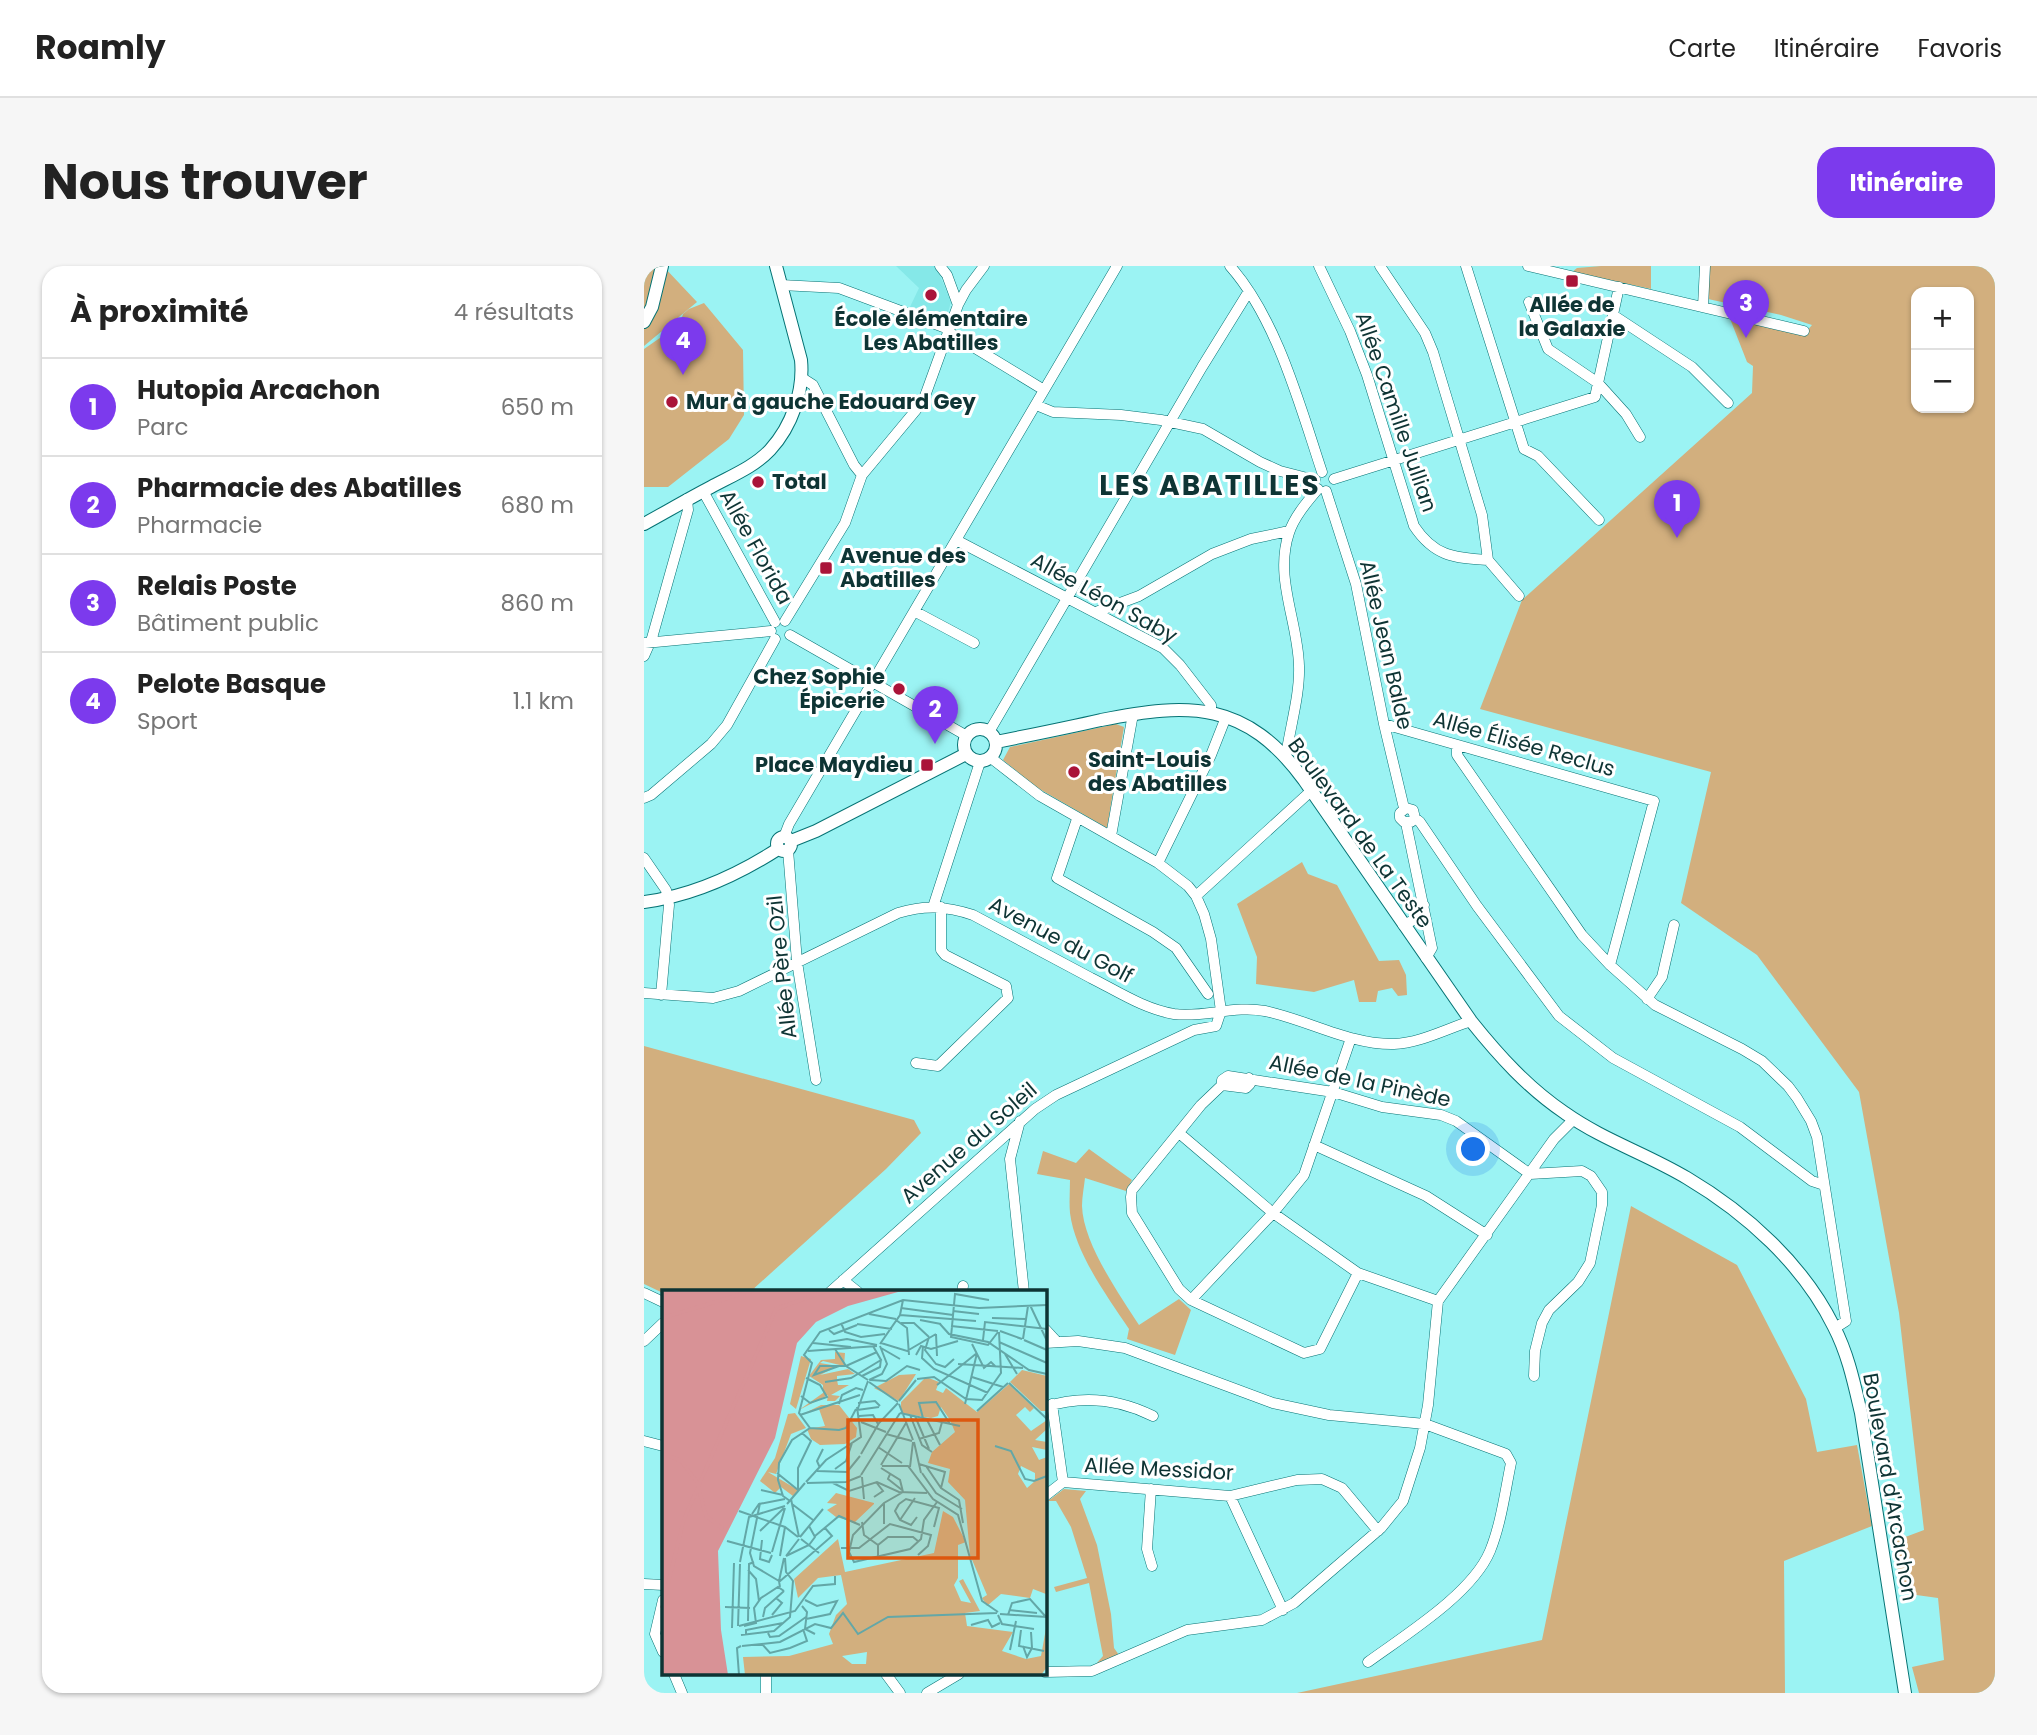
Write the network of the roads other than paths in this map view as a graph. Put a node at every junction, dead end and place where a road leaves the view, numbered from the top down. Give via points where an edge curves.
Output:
1 (662, 266) edge
2 (776, 266) edge
3 (940, 266) edge
4 (985, 266) edge
5 (1117, 266) edge
6 (1230, 266) edge
7 (1319, 266) edge
8 (1380, 266) edge
9 (1466, 266) edge
10 (1705, 266) edge
11 (1533, 267) edge
12 (1567, 270) edge
13 (781, 285) junction
14 (1619, 287) junction
15 (1250, 291) junction
16 (1529, 302) dead end
17 (958, 305) junction
18 (1703, 307) junction
19 (1613, 315) junction
20 (644, 323) edge
21 (948, 330) junction
22 (1804, 331) dead end
23 (802, 378) junction
24 (1598, 383) junction
25 (1044, 390) junction
26 (1728, 403) dead end
27 (1036, 405) junction
28 (1170, 422) junction
29 (1516, 423) junction
30 (1640, 437) dead end
31 (1460, 440) junction
32 (1394, 461) junction
33 (862, 475) junction
34 (1320, 483) junction
35 (703, 491) junction
36 (687, 499) junction
37 (1600, 520) dead end
38 (644, 524) edge
39 (1289, 531) junction
40 (956, 540) junction
41 (1488, 560) junction
42 (1519, 596) dead end
43 (1067, 597) junction
44 (915, 611) junction
45 (1096, 612) junction
46 (777, 628) junction
47 (790, 635) junction
48 (647, 643) edge
49 (974, 643) dead end
50 (644, 656) edge
51 (871, 683) junction
52 (1211, 712) junction
53 (1133, 714) junction
54 (1227, 717) junction
55 (1384, 724) junction
56 (967, 736) junction
57 (993, 737) junction
58 (1457, 745) junction
59 (966, 754) junction
60 (1286, 756) junction
61 (985, 760) junction
62 (1311, 791) junction
63 (644, 798) edge
64 (1077, 819) junction
65 (1410, 820) junction
66 (1111, 836) junction
67 (785, 844) junction
68 (644, 858) edge
69 (1158, 863) junction
70 (1196, 896) junction
71 (667, 898) junction
72 (644, 902) edge
73 (1424, 905) junction
74 (937, 907) junction
75 (1403, 925) junction
76 (1674, 925) dead end
77 (1426, 958) junction
78 (797, 962) junction
79 (1610, 965) junction
80 (644, 993) edge
81 (1213, 993) junction
82 (661, 995) junction
83 (1647, 999) junction
84 (1221, 1011) junction
85 (1209, 1013) junction
86 (1197, 1015) junction
87 (1471, 1021) junction
88 (1195, 1030) junction
89 (1351, 1038) junction
90 (1487, 1041) joint
91 (916, 1063) dead end
92 (816, 1080) dead end
93 (1333, 1092) junction
94 (1569, 1116) junction
95 (1020, 1121) junction
96 (1179, 1133) junction
97 (994, 1144) junction
98 (1314, 1145) junction
99 (1010, 1159) junction
100 (1530, 1174) junction
101 (1824, 1185) junction
102 (1273, 1213) junction
103 (1487, 1234) junction
104 (1358, 1273) junction
105 (843, 1280) junction
106 (832, 1290) edge
107 (856, 1290) edge
108 (1024, 1290) edge
109 (644, 1293) edge
110 (1191, 1300) junction
111 (662, 1301) edge
112 (1438, 1301) junction
113 (662, 1324) edge
114 (1835, 1328) junction
115 (1046, 1330) edge
116 (644, 1341) edge
117 (1057, 1342) junction
118 (1046, 1343) edge
119 (1534, 1376) dead end
120 (1048, 1406) edge
121 (1153, 1416) dead end
122 (1425, 1424) junction
123 (644, 1441) edge
124 (662, 1446) edge
125 (1063, 1482) junction
126 (1151, 1489) junction
127 (1046, 1495) edge
128 (1230, 1496) junction
129 (1378, 1531) junction
130 (1152, 1566) dead end
131 (644, 1584) edge
132 (662, 1585) edge
133 (662, 1604) edge
134 (1283, 1610) junction
135 (662, 1650) edge
136 (1368, 1662) dead end
137 (1046, 1672) edge
138 (675, 1676) edge
139 (887, 1676) edge
140 (956, 1676) edge
141 (682, 1693) edge
142 (900, 1693) edge
143 (926, 1693) edge
144 (1905, 1693) edge

1 - 20 main road
2 - 13 main road
3 - 17 street
4 - 17 street
5 - 25 street
6 - 15 street, Allée Jean Balde
7 - 32 street, Allée Camille Jullian via 1359,353
8 - 31 street via 1425,333
9 - 29 street
10 - 18 street
11 - 12 street
12 - 14 street
13 - 21 street via 839,288
13 - 23 main road
14 - 18 street
14 - 19 street
15 - 28 street
15 - 34 street, Allée Jean Balde via 1287,365
16 - 24 street via 1548,349
17 - 21 street
18 - 22 street
19 - 24 street
19 - 26 street via 1692,367
21 - 25 street
21 - 33 street via 921,403
23 - 33 street via 813,385
23 - 35 main road via 789,422 770,450
24 - 29 street via 1595,397
24 - 30 street
25 - 27 street
27 - 28 street via 1054,412
27 - 40 street
28 - 34 street via 1203,429 1259,462
28 - 43 street
29 - 31 street
29 - 37 street via 1524,449 1538,456
31 - 32 street
31 - 41 street via 1482,515
32 - 34 street via 1334,479 1331,488
32 - 41 street, Allée Camille Jullian via 1414,526 1425,542 1442,553
33 - 46 street via 845,523
34 - 39 street
34 - 55 street, Allée Jean Balde via 1356,584
35 - 36 main road
35 - 46 street, Allée Florida
36 - 38 main road
36 - 48 street via 688,510
39 - 45 street via 1212,554 1139,596
39 - 60 street via 1284,581 1299,670
40 - 43 street, Allée Léon Saby
40 - 44 street
41 - 42 street
43 - 45 street, Allée Léon Saby
43 - 57 street
44 - 49 street
44 - 51 street
45 - 52 street, Allée Léon Saby via 1163,648 1211,705
46 - 47 street via 784,640
46 - 47 street, Allée Florida via 790,626
46 - 48 street
46 - 63 street via 727,725 711,744
47 - 51 street
48 - 50 street
51 - 56 street
51 - 67 street via 789,824
52 - 53 main road, Boulevard de La Teste via 1187,709
52 - 54 main road, Boulevard de La Teste
53 - 57 main road, Boulevard de La Teste
53 - 66 street
54 - 60 main road, Boulevard de La Teste via 1265,737
54 - 69 street
55 - 58 street, Allée Élisée Reclus
55 - 65 street, Allée Jean Balde via 1404,808 1413,810
56 - 57 main road via 976,729
56 - 59 main road
57 - 61 main road via 996,750
58 - 79 street via 1457,755 1582,935
58 - 79 street, Allée Élisée Reclus via 1654,801
59 - 61 main road
59 - 67 main road
60 - 62 main road, Boulevard de La Teste
61 - 64 street
61 - 74 street
62 - 70 street
62 - 75 main road, Boulevard de La Teste
64 - 66 street
64 - 81 street via 1057,878 1176,948
65 - 73 street
65 - 101 street via 1420,822 1553,1010 1581,1036 1612,1058 1740,1127 1812,1181
66 - 69 street
67 - 71 main road via 740,870
67 - 78 street, Allée Père Ozil via 790,856
68 - 71 street
69 - 70 street
70 - 81 street via 1211,939
71 - 72 main road
71 - 82 street
73 - 75 street via 1416,919
73 - 77 street via 1432,948
74 - 78 street, Avenue du Golf via 898,912
74 - 86 street, Avenue du Golf via 973,915 1139,1003 1173,1014
74 - 91 street via 945,955 1006,986 1008,998 938,1066
75 - 77 main road, Boulevard de La Teste
76 - 83 street via 1662,977
77 - 87 main road, Boulevard de La Teste
78 - 82 street, Avenue du Golf via 739,991 713,998
78 - 92 street, Allée Père Ozil
79 - 83 street
80 - 82 street, Avenue du Golf
81 - 84 street
81 - 85 street
83 - 101 street via 1754,1056 1788,1086 1815,1130
84 - 85 street, Avenue du Golf
84 - 88 street, Avenue du Soleil via 1216,1026
84 - 89 street, Avenue du Golf via 1260,1010
85 - 86 street, Avenue du Golf
86 - 88 street
87 - 89 street, Avenue du Golf via 1395,1044
87 - 90 main road, Boulevard de La Teste
88 - 95 street, Avenue du Soleil via 1056,1095
89 - 93 street
90 - 94 main road, Boulevard d'Arcachon via 1528,1085
93 - 96 street, Allée de la Pinède via 1228,1076
93 - 98 street
93 - 100 street, Allée de la Pinède via 1382,1107 1441,1115
94 - 100 street
94 - 114 main road, Boulevard d'Arcachon via 1686,1177 1728,1205 1782,1252
95 - 97 street, Avenue du Soleil
95 - 99 street
96 - 102 street
96 - 110 street, Allée de la Pinède via 1132,1190 1131,1205 1179,1289
97 - 99 street
97 - 105 street, Avenue du Soleil
98 - 102 street via 1304,1175
98 - 103 street via 1426,1196
99 - 108 street
100 - 103 street
100 - 119 street via 1582,1171 1602,1192 1587,1270 1545,1317 1535,1351
101 - 114 street via 1846,1321
102 - 104 street
102 - 110 street
103 - 112 street
104 - 110 street via 1320,1349 1304,1353
104 - 112 street
105 - 106 street, Avenue du Soleil
105 - 107 street
109 - 111 street
112 - 122 street
113 - 116 street
114 - 144 main road, Boulevard d'Arcachon via 1861,1413
115 - 117 street
117 - 118 street
117 - 122 street via 1125,1348 1273,1403 1329,1415
120 - 121 street via 1114,1401
120 - 125 street
122 - 129 street via 1403,1501
122 - 136 street via 1506,1454 1511,1463 1493,1539 1470,1583
123 - 124 street
125 - 126 street, Allée Messidor
125 - 127 street, Allée Messidor
126 - 128 street, Allée Messidor
126 - 130 street via 1147,1549
128 - 129 street, Allée Messidor via 1297,1480 1322,1479 1342,1488
128 - 134 street
129 - 134 street
131 - 132 street
133 - 135 street via 655,1634
134 - 137 street via 1262,1620 1187,1630 1092,1671
138 - 141 street
139 - 142 street
140 - 143 street

